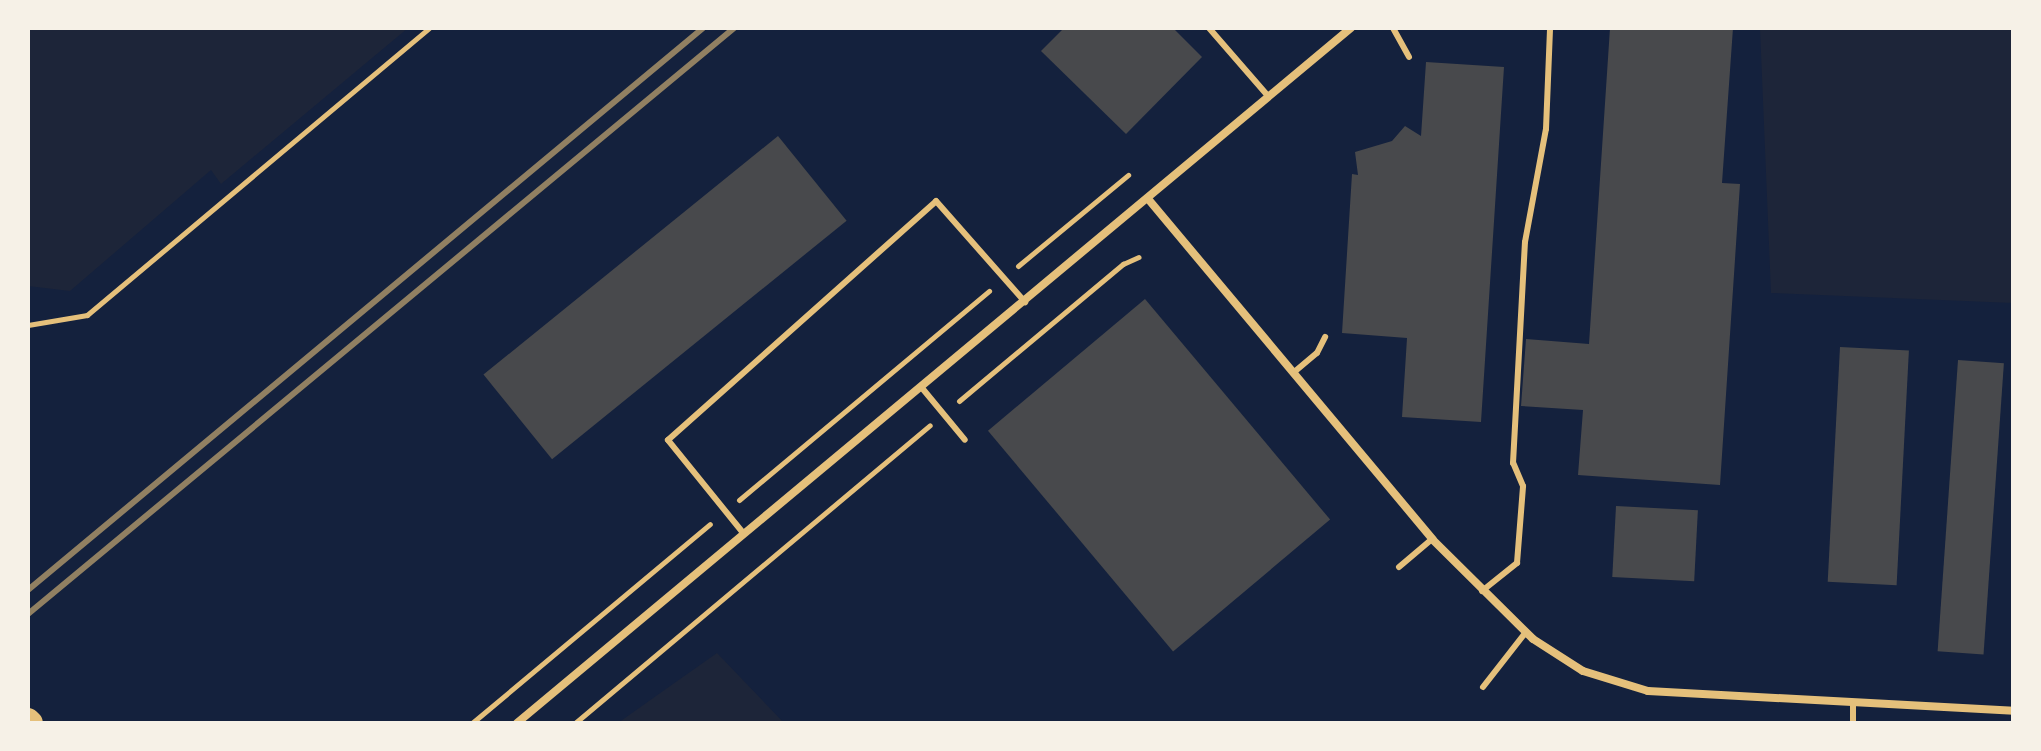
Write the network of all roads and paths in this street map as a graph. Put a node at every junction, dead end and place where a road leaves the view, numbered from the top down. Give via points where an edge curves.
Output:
1 (429, 28) edge
2 (1209, 28) edge
3 (1351, 28) edge
4 (1393, 28) edge
5 (1550, 28) edge
6 (1409, 57) dead end
7 (1269, 97) junction
8 (1128, 175) dead end
9 (1149, 200) junction
10 (1139, 257) dead end
11 (1004, 278) junction
12 (1025, 302) junction
13 (28, 325) edge
14 (1325, 337) dead end
15 (1293, 373) junction
16 (922, 388) junction
17 (943, 414) junction
18 (965, 440) dead end
19 (726, 511) junction
20 (744, 534) junction
21 (1432, 539) junction
22 (1399, 567) dead end
23 (1481, 592) junction
24 (1526, 632) junction
25 (1483, 687) dead end
26 (1853, 702) junction
27 (2013, 711) edge
28 (472, 723) edge
29 (517, 723) edge
30 (575, 723) edge
31 (1853, 723) edge

1 - 13 path via 87,315
2 - 7 lane
3 - 7 street
4 - 6 lane
5 - 23 lane via 1546,129 1525,242 1513,463 1523,486 1517,563
7 - 9 street
8 - 11 path
9 - 12 street
9 - 15 street
10 - 17 path via 1123,264
11 - 12 lane
11 - 19 path
11 - 19 lane via 936,201 668,440
12 - 16 street
14 - 15 lane via 1317,353
15 - 21 street
16 - 17 lane
16 - 20 street
17 - 18 lane
17 - 30 path
19 - 20 lane
19 - 28 path
20 - 29 street
21 - 22 lane
21 - 23 street
23 - 24 street
24 - 25 lane
24 - 26 street via 1583,671 1648,691
26 - 27 street
26 - 31 lane

